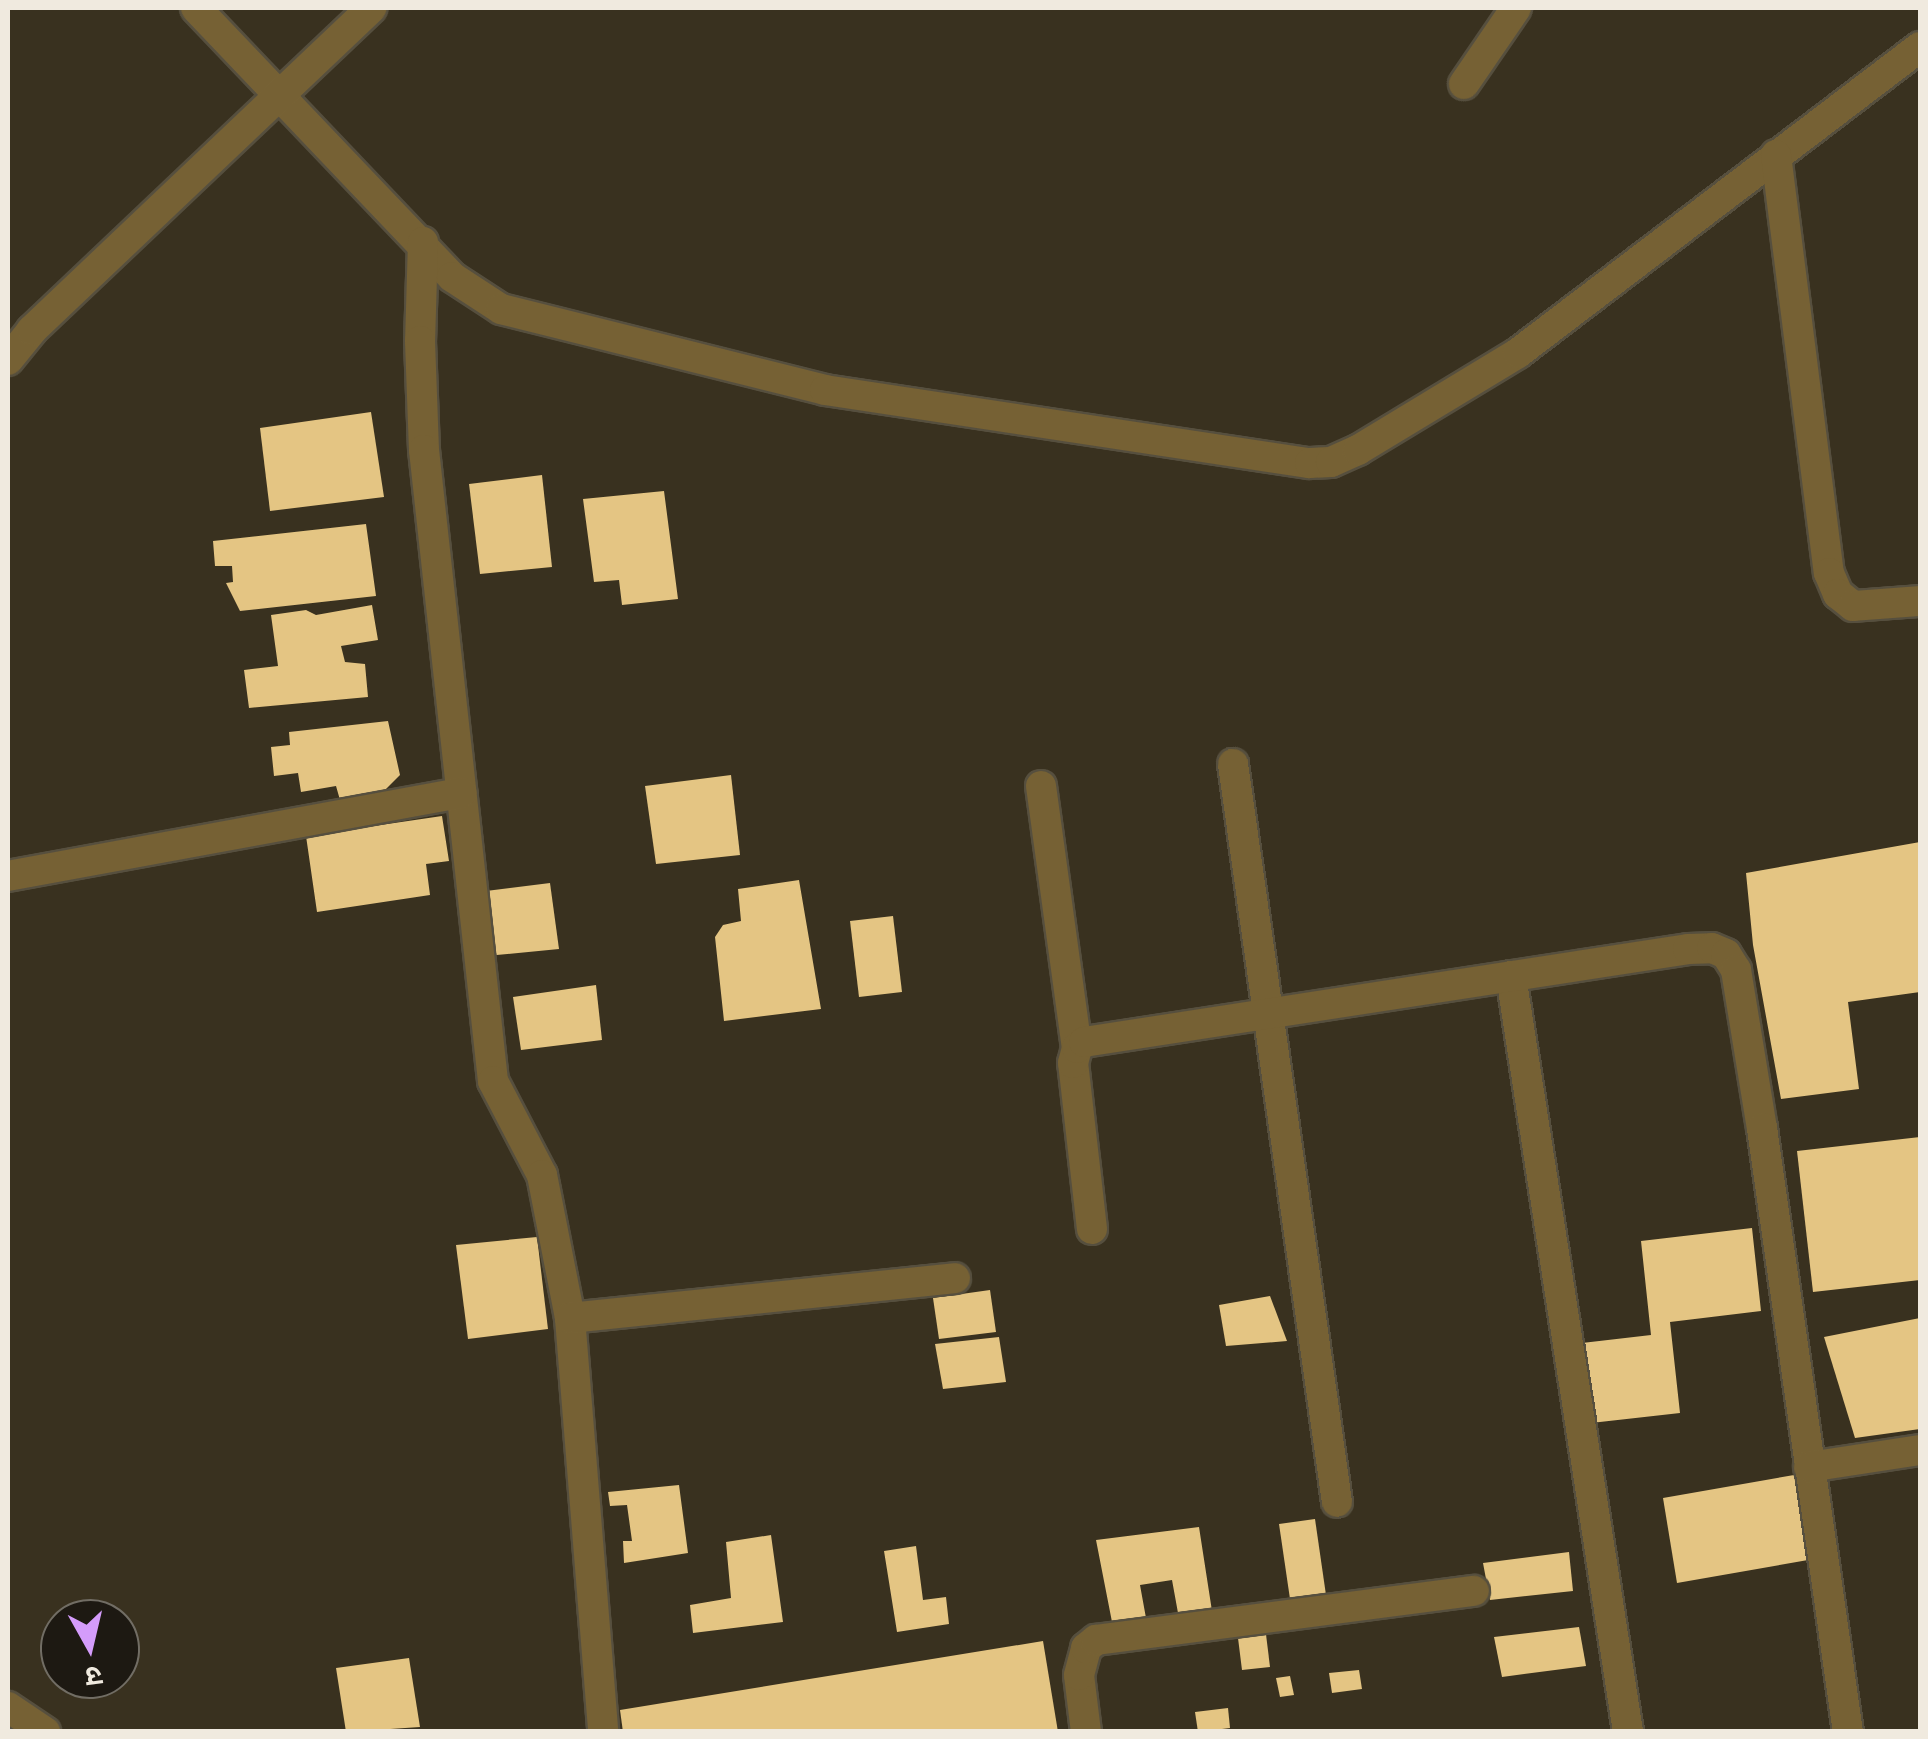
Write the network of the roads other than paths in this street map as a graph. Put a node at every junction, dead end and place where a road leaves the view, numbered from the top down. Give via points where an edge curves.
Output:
1 (196, 8) edge
2 (371, 8) edge
3 (1516, 8) edge
4 (1920, 46) edge
5 (1464, 84) dead end
6 (280, 96) junction
7 (1776, 155) junction
8 (424, 242) junction
9 (20, 331) edge
10 (8, 360) edge
11 (1920, 601) edge
12 (1232, 764) dead end
13 (1041, 786) dead end
14 (462, 794) junction
15 (8, 876) edge
16 (1512, 976) junction
17 (1269, 1014) junction
18 (1077, 1048) junction
19 (1092, 1229) dead end
20 (955, 1278) dead end
21 (570, 1318) junction
22 (1920, 1450) edge
23 (1809, 1468) junction
24 (1338, 1502) dead end
25 (1474, 1591) dead end
26 (8, 1707) edge
27 (46, 1732) edge
28 (603, 1732) edge
29 (1086, 1732) edge
30 (1628, 1732) edge
31 (1848, 1732) edge

1 - 6 street
2 - 6 street
3 - 5 street
4 - 7 street
6 - 8 street
6 - 9 street
7 - 8 street via 1518,352 1331,462 825,390 679,356 501,309 452,276
7 - 11 street via 1828,573 1853,606
8 - 14 street via 424,450
9 - 10 street
12 - 17 street
13 - 18 street
14 - 15 street
14 - 21 street via 494,1081 542,1175
16 - 17 street
16 - 23 street via 1712,948 1726,954 1736,970
16 - 30 street
17 - 18 street
17 - 24 street
18 - 19 street via 1073,1063
20 - 21 street
21 - 28 street
22 - 23 street
23 - 31 street
25 - 29 street via 1096,1640 1086,1648 1078,1674
26 - 27 street

